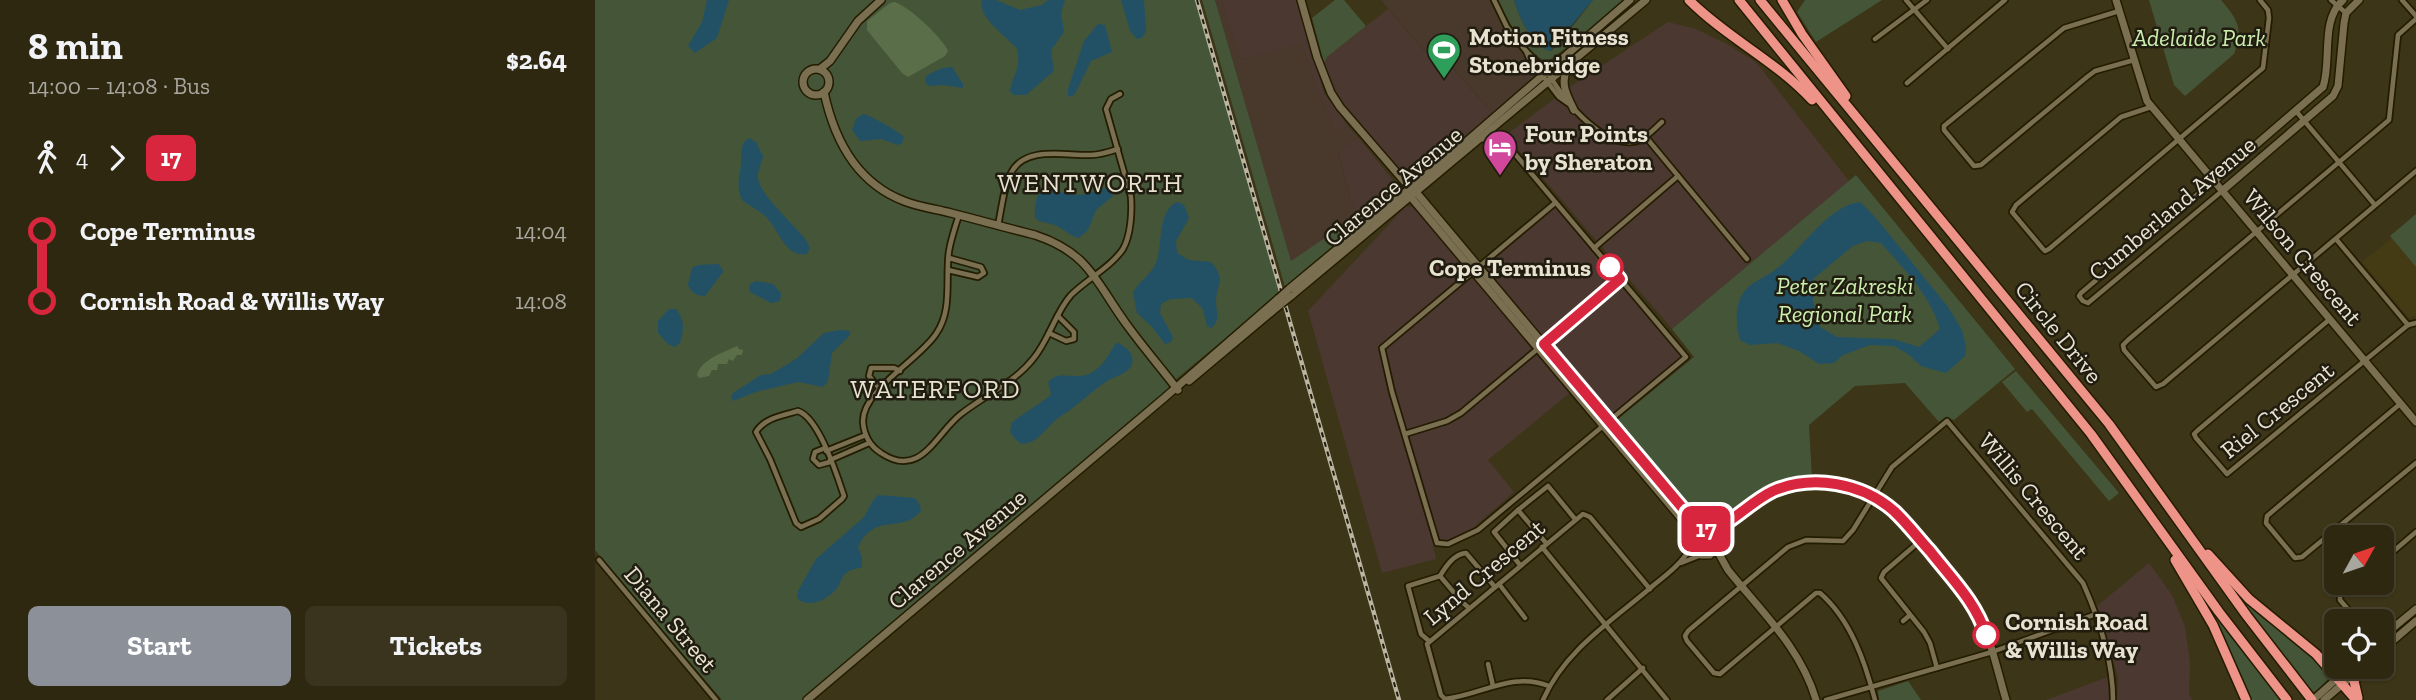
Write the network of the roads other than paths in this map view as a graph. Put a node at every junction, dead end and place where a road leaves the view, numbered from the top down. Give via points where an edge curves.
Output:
1 (881, 0) edge
2 (1301, 0) edge
3 (1494, 0) edge
4 (1630, 0) edge
5 (1646, 0) edge
6 (1689, 0) edge
7 (1739, 0) edge
8 (1760, 0) edge
9 (1782, 0) edge
10 (1906, 0) edge
11 (1927, 0) edge
12 (2005, 0) edge
13 (2116, 0) edge
14 (2260, 0) edge
15 (2359, 0) edge
16 (2402, 0) edge
17 (2337, 2) edge
18 (1915, 10) junction
19 (2119, 11) junction
20 (2346, 13) junction
21 (2416, 18) edge
22 (1875, 38) dead end
23 (1948, 49) junction
24 (2134, 60) junction
25 (1571, 61) junction
26 (823, 72) junction
27 (1547, 77) junction
28 (1907, 83) dead end
29 (820, 94) junction
30 (1120, 94) dead end
31 (2151, 107) junction
32 (1574, 110) junction
33 (2296, 111) junction
34 (1506, 116) junction
35 (1859, 118) junction
36 (2305, 121) junction
37 (1662, 122) dead end
38 (1645, 136) junction
39 (1478, 139) junction
40 (2179, 140) junction
41 (1504, 141) junction
42 (1118, 149) junction
43 (2339, 162) junction
44 (2416, 171) edge
45 (1879, 172) junction
46 (1678, 176) junction
47 (2214, 181) junction
48 (2222, 191) junction
49 (1412, 192) junction
50 (1555, 203) junction
51 (2375, 205) junction
52 (959, 215) junction
53 (998, 225) junction
54 (2256, 232) junction
55 (2336, 239) junction
56 (1594, 248) junction
57 (949, 258) junction
58 (1747, 259) dead end
59 (1476, 269) junction
60 (948, 270) junction
61 (1095, 275) junction
62 (2292, 275) junction
63 (1620, 279) junction
64 (1280, 301) junction
65 (1058, 316) junction
66 (2330, 319) junction
67 (2416, 323) edge
68 (2408, 325) junction
69 (1049, 333) junction
70 (1541, 347) junction
71 (2365, 361) junction
72 (1160, 365) junction
73 (900, 371) junction
74 (1189, 374) junction
75 (1179, 387) junction
76 (880, 389) junction
77 (2401, 404) junction
78 (2416, 422) edge
79 (1606, 424) junction
80 (1404, 434) junction
81 (866, 435) junction
82 (869, 443) junction
83 (825, 449) junction
84 (2131, 456) junction
85 (830, 461) junction
86 (2416, 463) edge
87 (2117, 470) junction
88 (1874, 496) junction
89 (1518, 510) junction
90 (1735, 518) junction
91 (1576, 519) junction
92 (1707, 529) junction
93 (2416, 532) edge
94 (1693, 541) junction
95 (1921, 541) junction
96 (1718, 544) junction
97 (1544, 545) junction
98 (2394, 551) edge
99 (1705, 555) junction
100 (599, 560) dead end
101 (1520, 565) junction
102 (1677, 565) junction
103 (1728, 570) junction
104 (1440, 576) junction
105 (1497, 585) junction
106 (1741, 586) junction
107 (1650, 589) junction
108 (1469, 608) junction
109 (2416, 609) edge
110 (2096, 614) junction
111 (1910, 615) junction
112 (1525, 618) dead end
113 (1903, 621) dead end
114 (2416, 621) edge
115 (1607, 625) junction
116 (1776, 627) junction
117 (2394, 627) edge
118 (2394, 640) edge
119 (1429, 641) junction
120 (1992, 652) junction
121 (2316, 654) junction
122 (2324, 659) edge
123 (1488, 664) dead end
124 (1643, 668) junction
125 (1937, 668) junction
126 (2343, 679) edge
127 (2355, 679) edge
128 (2340, 681) junction
129 (1493, 686) junction
130 (1549, 686) junction
131 (1872, 687) junction
132 (2317, 699) edge
133 (716, 700) edge
134 (807, 700) edge
135 (1543, 700) edge
136 (1607, 700) edge
137 (1667, 700) edge
138 (1816, 700) edge
139 (1826, 700) edge
140 (1875, 700) edge
141 (2006, 700) edge
142 (2113, 700) edge
143 (2246, 700) edge
144 (2287, 700) edge
145 (2357, 700) edge

1 - 26 street via 858,21
2 - 49 street via 1331,93
3 - 27 street via 1507,27
4 - 27 street, Clarence Avenue
5 - 25 street, Clarence Avenue
6 - 45 highway via 1800,87
7 - 45 highway, Circle Drive
8 - 35 highway, Circle Drive
9 - 35 highway
10 - 18 street
11 - 18 street
12 - 23 street
13 - 19 street, Wilson Crescent
14 - 40 street via 2269,18 2263,68
15 - 20 street
16 - 21 street
17 - 20 street
17 - 33 street, Cumberland Avenue via 2323,87
18 - 22 street
18 - 23 street
19 - 24 street, Wilson Crescent
19 - 24 street via 2064,27 1944,130 1974,166 1981,165 2095,71
20 - 36 street, Cumberland Avenue via 2338,86
21 - 43 street via 2397,35 2389,120
23 - 28 street
24 - 31 street, Wilson Crescent
25 - 27 street, Clarence Avenue
25 - 32 street via 1563,87
26 - 29 street via 829,84
26 - 29 street via 809,71 803,80 806,90
27 - 32 street
27 - 34 street, Clarence Avenue
27 - 49 street, Clarence Avenue
29 - 52 street via 852,160 869,180 894,197
30 - 42 street via 1106,109
31 - 40 street, Wilson Crescent
31 - 40 street via 2121,117 2016,205 2012,212 2039,246 2045,251 2049,248
32 - 38 street via 1622,142
33 - 36 street
33 - 47 street, Cumberland Avenue
34 - 39 street, Clarence Avenue
34 - 41 street via 1500,128
35 - 84 highway, Circle Drive
36 - 43 street
36 - 48 street, Cumberland Avenue
37 - 38 street
38 - 46 street
39 - 41 street via 1494,136
39 - 49 street, Clarence Avenue
40 - 47 street, Wilson Crescent
41 - 50 street
42 - 53 street via 1099,155 1025,159 1010,174
42 - 61 street via 1132,211 1122,250
43 - 51 street
43 - 54 street
44 - 51 street
45 - 87 highway, Circle Drive
46 - 56 street
46 - 58 street
47 - 48 street, Wilson Crescent
47 - 48 street, Cumberland Avenue via 2081,293 2083,302 2088,303
48 - 54 street, Wilson Crescent
49 - 59 street
49 - 64 street, Clarence Avenue, bridge
50 - 56 street
50 - 59 street
51 - 55 street
52 - 53 street
52 - 57 street
53 - 61 street via 1050,240
54 - 62 street, Wilson Crescent
54 - 62 street via 2123,345 2153,384 2163,384
55 - 62 street
55 - 68 street
56 - 63 street
57 - 60 street
57 - 60 street via 981,267 984,273 978,277
59 - 70 street
59 - 80 street via 1382,348
60 - 73 street via 941,326
61 - 65 street via 1069,297
61 - 72 street
62 - 66 street, Wilson Crescent
63 - 70 street
63 - 79 street via 1686,357
64 - 74 street, Clarence Avenue
64 - 75 street, Clarence Avenue
65 - 69 street
65 - 69 street via 1074,332 1074,339 1066,341
66 - 71 street, Wilson Crescent
66 - 71 street, Riel Crescent via 2197,431 2196,438 2227,474 2231,473
67 - 68 street
68 - 71 street
69 - 82 street via 1027,366 955,418 922,456 895,460
70 - 79 street
70 - 80 street via 1457,417
71 - 77 street, Wilson Crescent
72 - 74 street via 1175,375
72 - 75 street
73 - 76 street
73 - 76 street via 871,368 869,376
74 - 75 street, Clarence Avenue
75 - 134 street, Clarence Avenue
76 - 81 street via 864,412
77 - 78 street, Wilson Crescent
77 - 86 street via 2267,516 2266,523 2295,558 2302,558
79 - 80 street via 1478,530 1444,545 1433,535
79 - 92 street via 1689,518
79 - 94 street via 1689,528
81 - 82 street
81 - 83 street
82 - 85 street
83 - 85 street
83 - 85 street via 815,452 813,460 819,466
83 - 85 street via 817,429 800,411 775,417 756,432 799,526 819,519 842,499
84 - 121 highway via 2236,586
84 - 132 highway, Circle Drive via 2240,607
87 - 143 highway via 2207,611
87 - 144 highway, Circle Drive
88 - 90 street via 1836,483 1804,484 1771,492
88 - 95 street
88 - 106 street via 1843,541 1806,540 1793,545
88 - 110 street, Willis Crescent via 1892,467 1949,421 2072,568
89 - 91 street via 1548,486
89 - 97 street
89 - 101 street via 1494,532
90 - 92 street
90 - 96 street
91 - 97 street, Lynd Crescent
91 - 107 street, Lynd Crescent via 1587,515
92 - 94 street via 1696,533
92 - 96 street via 1716,535
93 - 98 street
94 - 99 street via 1695,550
94 - 102 street
95 - 111 street via 1881,578
95 - 120 street via 1975,608
96 - 99 street
96 - 103 street
97 - 101 street, Lynd Crescent
97 - 115 street
99 - 102 street
99 - 103 street
100 - 133 street, Diana Street
101 - 105 street, Lynd Crescent
102 - 107 street
103 - 106 street
104 - 105 street via 1451,561 1466,553
104 - 108 street
104 - 119 street via 1408,586 1421,634
105 - 108 street, Lynd Crescent
105 - 112 street
106 - 116 street
106 - 116 street via 1685,636 1714,673 1720,674
107 - 115 street
108 - 119 street, Lynd Crescent
109 - 117 street
110 - 120 street
110 - 142 street, Willis Crescent via 2113,675
111 - 113 street
111 - 125 street via 1930,643
114 - 118 street
115 - 124 street
115 - 130 street via 1568,659
116 - 131 street via 1817,593 1822,594 1855,640
116 - 138 street via 1800,660
119 - 129 street, Lynd Crescent via 1427,648 1443,698
120 - 125 street
120 - 141 street
121 - 122 highway
121 - 128 highway
123 - 129 street
124 - 136 street
124 - 137 street
125 - 131 street
126 - 128 street
127 - 145 highway
128 - 132 street
128 - 145 highway
129 - 130 street, Lynd Crescent via 1524,680
130 - 135 street
131 - 139 street
131 - 140 street

